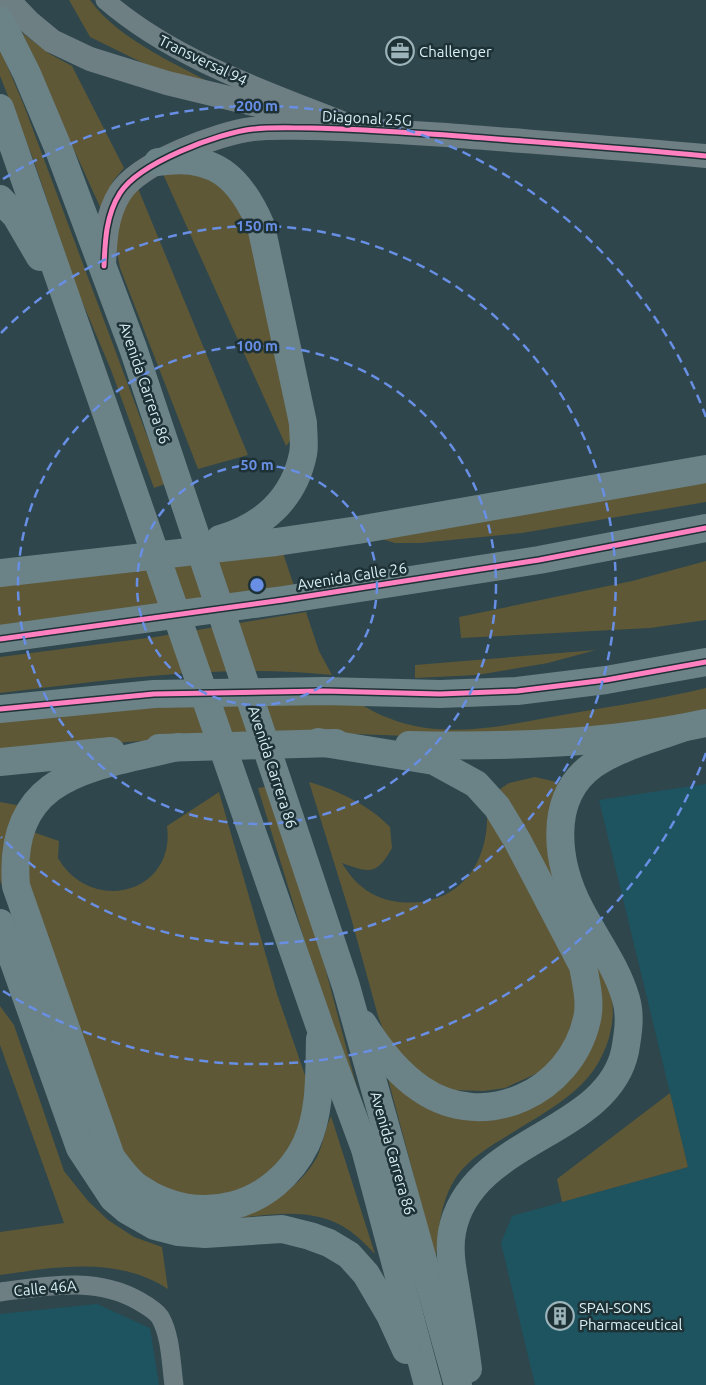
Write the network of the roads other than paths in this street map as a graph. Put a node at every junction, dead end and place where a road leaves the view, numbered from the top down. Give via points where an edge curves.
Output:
1 (8, 0) edge
2 (105, 0) edge
3 (0, 20) edge
4 (0, 108) edge
5 (364, 129) junction
6 (706, 156) edge
7 (158, 162) junction
8 (0, 199) edge
9 (104, 266) junction
10 (71, 310) junction
11 (706, 468) edge
12 (706, 528) edge
13 (178, 552) junction
14 (0, 566) edge
15 (41, 568) junction
16 (0, 573) edge
17 (0, 639) edge
18 (706, 662) edge
19 (0, 709) edge
20 (694, 726) edge
21 (318, 742) junction
22 (178, 747) junction
23 (0, 762) edge
24 (0, 923) edge
25 (349, 996) junction
26 (321, 1030) junction
27 (0, 1292) edge
28 (174, 1385) edge
29 (422, 1385) edge
30 (428, 1385) edge
31 (458, 1385) edge
32 (470, 1385) edge

1 - 5 street, Diagonal 25G via 52,41 109,67 261,107
2 - 5 street, Transversal 94 via 128,20 196,61
3 - 9 main road, Avenida Carrera 86 via 27,74
4 - 10 main road, Avenida Carrera 86
5 - 6 street, Diagonal 25G
5 - 7 street, Diagonal 25G via 254,129 223,135
7 - 9 street, Diagonal 25G via 140,172 120,192 110,213
7 - 13 main road via 193,162 218,169 242,189 252,206 261,226 303,423 303,452 298,473 279,505 244,530
8 - 10 main road via 16,216
9 - 25 main road, Avenida Carrera 86
10 - 26 main road, Avenida Carrera 86
11 - 13 main road via 358,530
12 - 17 main road, Avenida Calle 26 via 539,560
13 - 15 main road
14 - 15 main road
15 - 16 main road
18 - 19 main road via 606,680 517,691 154,694
20 - 21 main road via 575,741 483,746
20 - 32 main road via 616,752 591,766 574,785 562,811 562,861 579,907 626,999 629,1030 624,1056 608,1087 578,1112 486,1173 459,1209 452,1234 451,1258
21 - 22 main road
21 - 25 main road via 434,761 476,784 497,807 517,840 582,966 588,989 588,1018 576,1050 556,1076 538,1090 497,1107 458,1105 422,1090 405,1076 387,1056
22 - 23 main road
22 - 26 main road via 88,769 52,787 34,803 22,823 16,844 16,886 111,1157 138,1188 183,1208 208,1210 234,1205 273,1187 298,1159 314,1122
24 - 29 main road via 80,1148 112,1198 155,1226 178,1232 205,1234 282,1229 329,1243 349,1255 366,1274 390,1315
25 - 31 main road, Avenida Carrera 86
26 - 30 main road, Avenida Carrera 86 via 365,1149
27 - 28 street, Calle 46A via 63,1284 89,1285 128,1294 159,1315 166,1329

